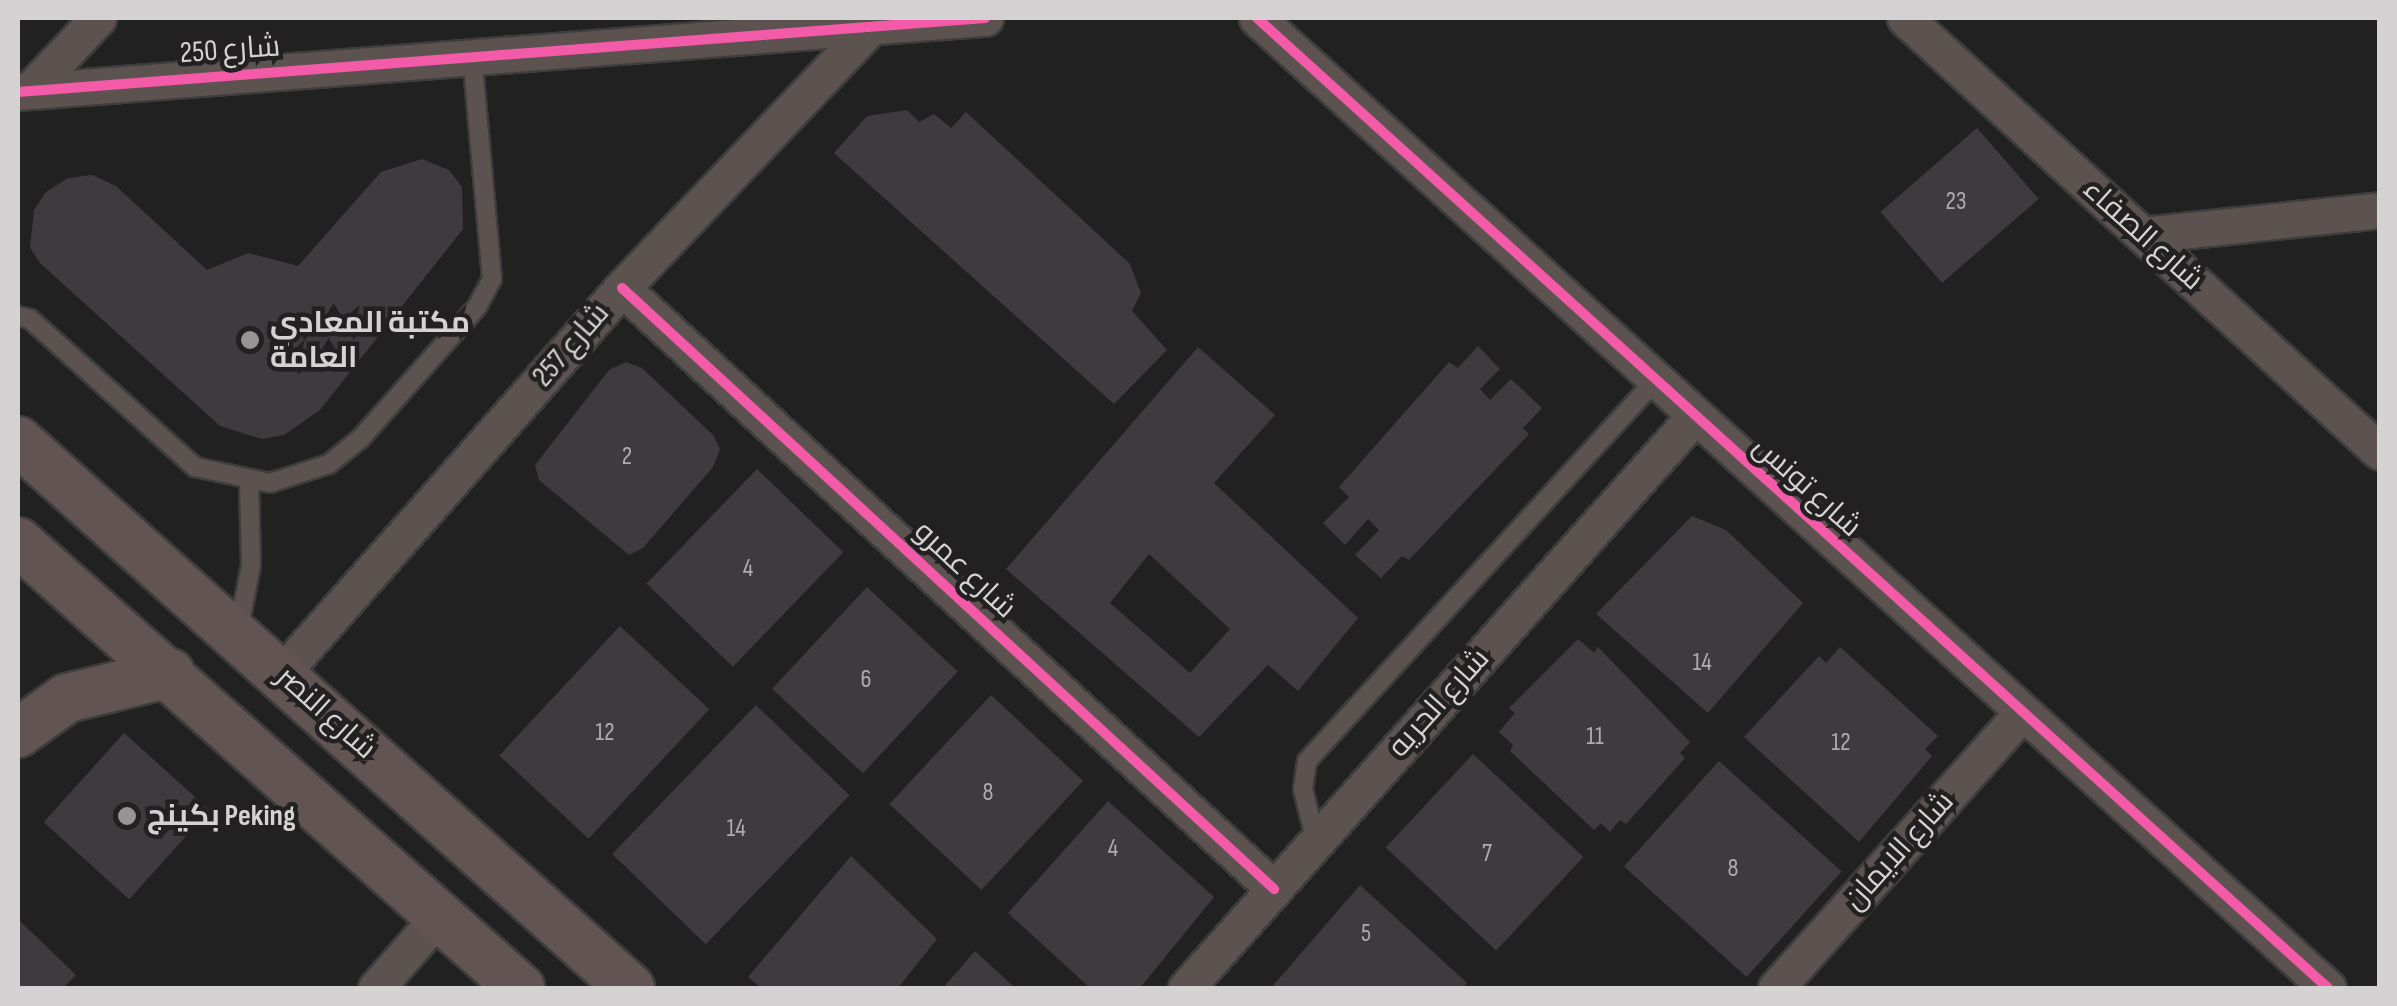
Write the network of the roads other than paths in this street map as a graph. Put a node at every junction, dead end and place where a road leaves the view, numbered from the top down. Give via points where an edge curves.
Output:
1 (98, 18) edge
2 (986, 18) edge
3 (1257, 18) edge
4 (1906, 18) edge
5 (870, 28) junction
6 (472, 57) junction
7 (24, 91) edge
8 (2380, 210) edge
9 (2143, 234) junction
10 (622, 288) junction
11 (18, 316) edge
12 (1654, 382) junction
13 (1693, 418) junction
14 (18, 441) edge
15 (2380, 452) edge
16 (249, 483) junction
17 (18, 542) edge
18 (238, 633) junction
19 (282, 672) junction
20 (170, 674) junction
21 (2022, 713) junction
22 (18, 733) edge
23 (1316, 842) junction
24 (1274, 890) junction
25 (439, 916) junction
26 (376, 988) edge
27 (520, 988) edge
28 (630, 988) edge
29 (1186, 988) edge
30 (1776, 988) edge
31 (2328, 988) edge

1 - 7 street
2 - 5 street, شارع 250
3 - 12 street, شارع تونس
4 - 9 street, شارع الصفاء
5 - 6 street, شارع 250
5 - 10 street, شارع 257
6 - 7 street, شارع 250
6 - 16 lane via 494,265 487,292 346,452 310,474
8 - 9 street
9 - 15 street, شارع الصفاء
10 - 19 street, شارع 257
10 - 24 street, شارع عمرو
11 - 16 lane via 195,467
12 - 13 street, شارع تونس
12 - 23 lane via 1307,761 1303,789
13 - 21 street, شارع تونس
13 - 23 street, شارع الحريه
14 - 18 street, شارع النصر
16 - 18 lane via 250,565
17 - 20 street
18 - 19 street, شارع النصر
19 - 28 street, شارع النصر
20 - 22 street via 67,698
20 - 25 street
21 - 30 street, شارع الايمان
21 - 31 street, شارع تونس
23 - 24 street, شارع الحريه
24 - 29 street, شارع الحريه
25 - 26 street
25 - 27 street

